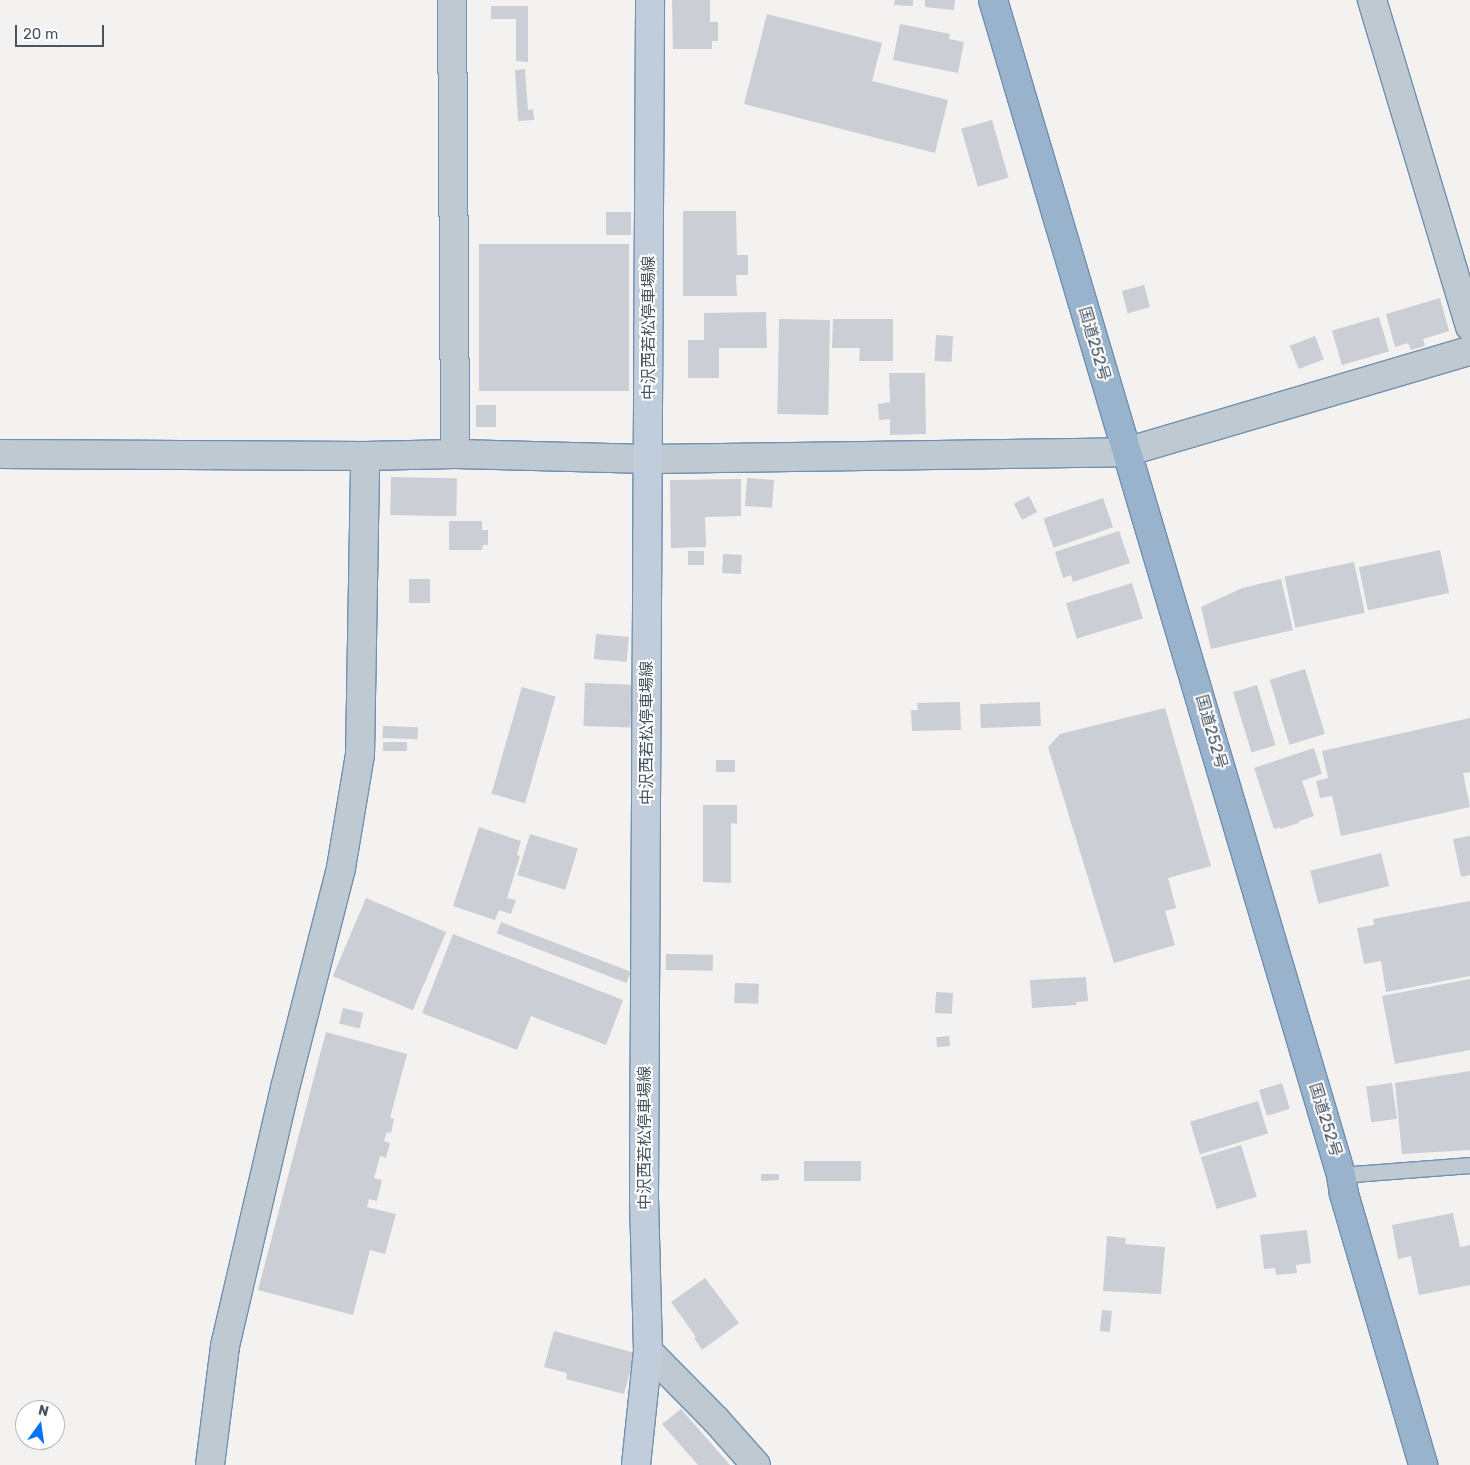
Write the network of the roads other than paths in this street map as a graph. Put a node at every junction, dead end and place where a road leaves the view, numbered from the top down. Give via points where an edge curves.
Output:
1 (452, 0) edge
2 (650, 0) edge
3 (994, 0) edge
4 (1372, 0) edge
5 (1470, 327) edge
6 (1470, 351) edge
7 (1126, 452) junction
8 (0, 454) edge
9 (455, 454) junction
10 (365, 456) junction
11 (649, 459) junction
12 (1470, 1165) edge
13 (1341, 1174) junction
14 (648, 1351) junction
15 (210, 1465) edge
16 (636, 1465) edge
17 (756, 1465) edge
18 (1423, 1465) edge

1 - 9 street
2 - 11 main road, 中沢西若松停車場線
3 - 7 highway, 国道252号
4 - 5 street
6 - 7 street
7 - 11 street
7 - 13 highway, 国道252号 via 1169,587
8 - 10 street
9 - 10 street
9 - 11 street
10 - 15 street via 360,755 341,868 285,1088 225,1346
11 - 14 main road, 中沢西若松停車場線 via 644,1197
12 - 13 lane
13 - 18 highway, 国道252号 via 1344,1194
14 - 16 main road, 中沢西若松停車場線
14 - 17 street

